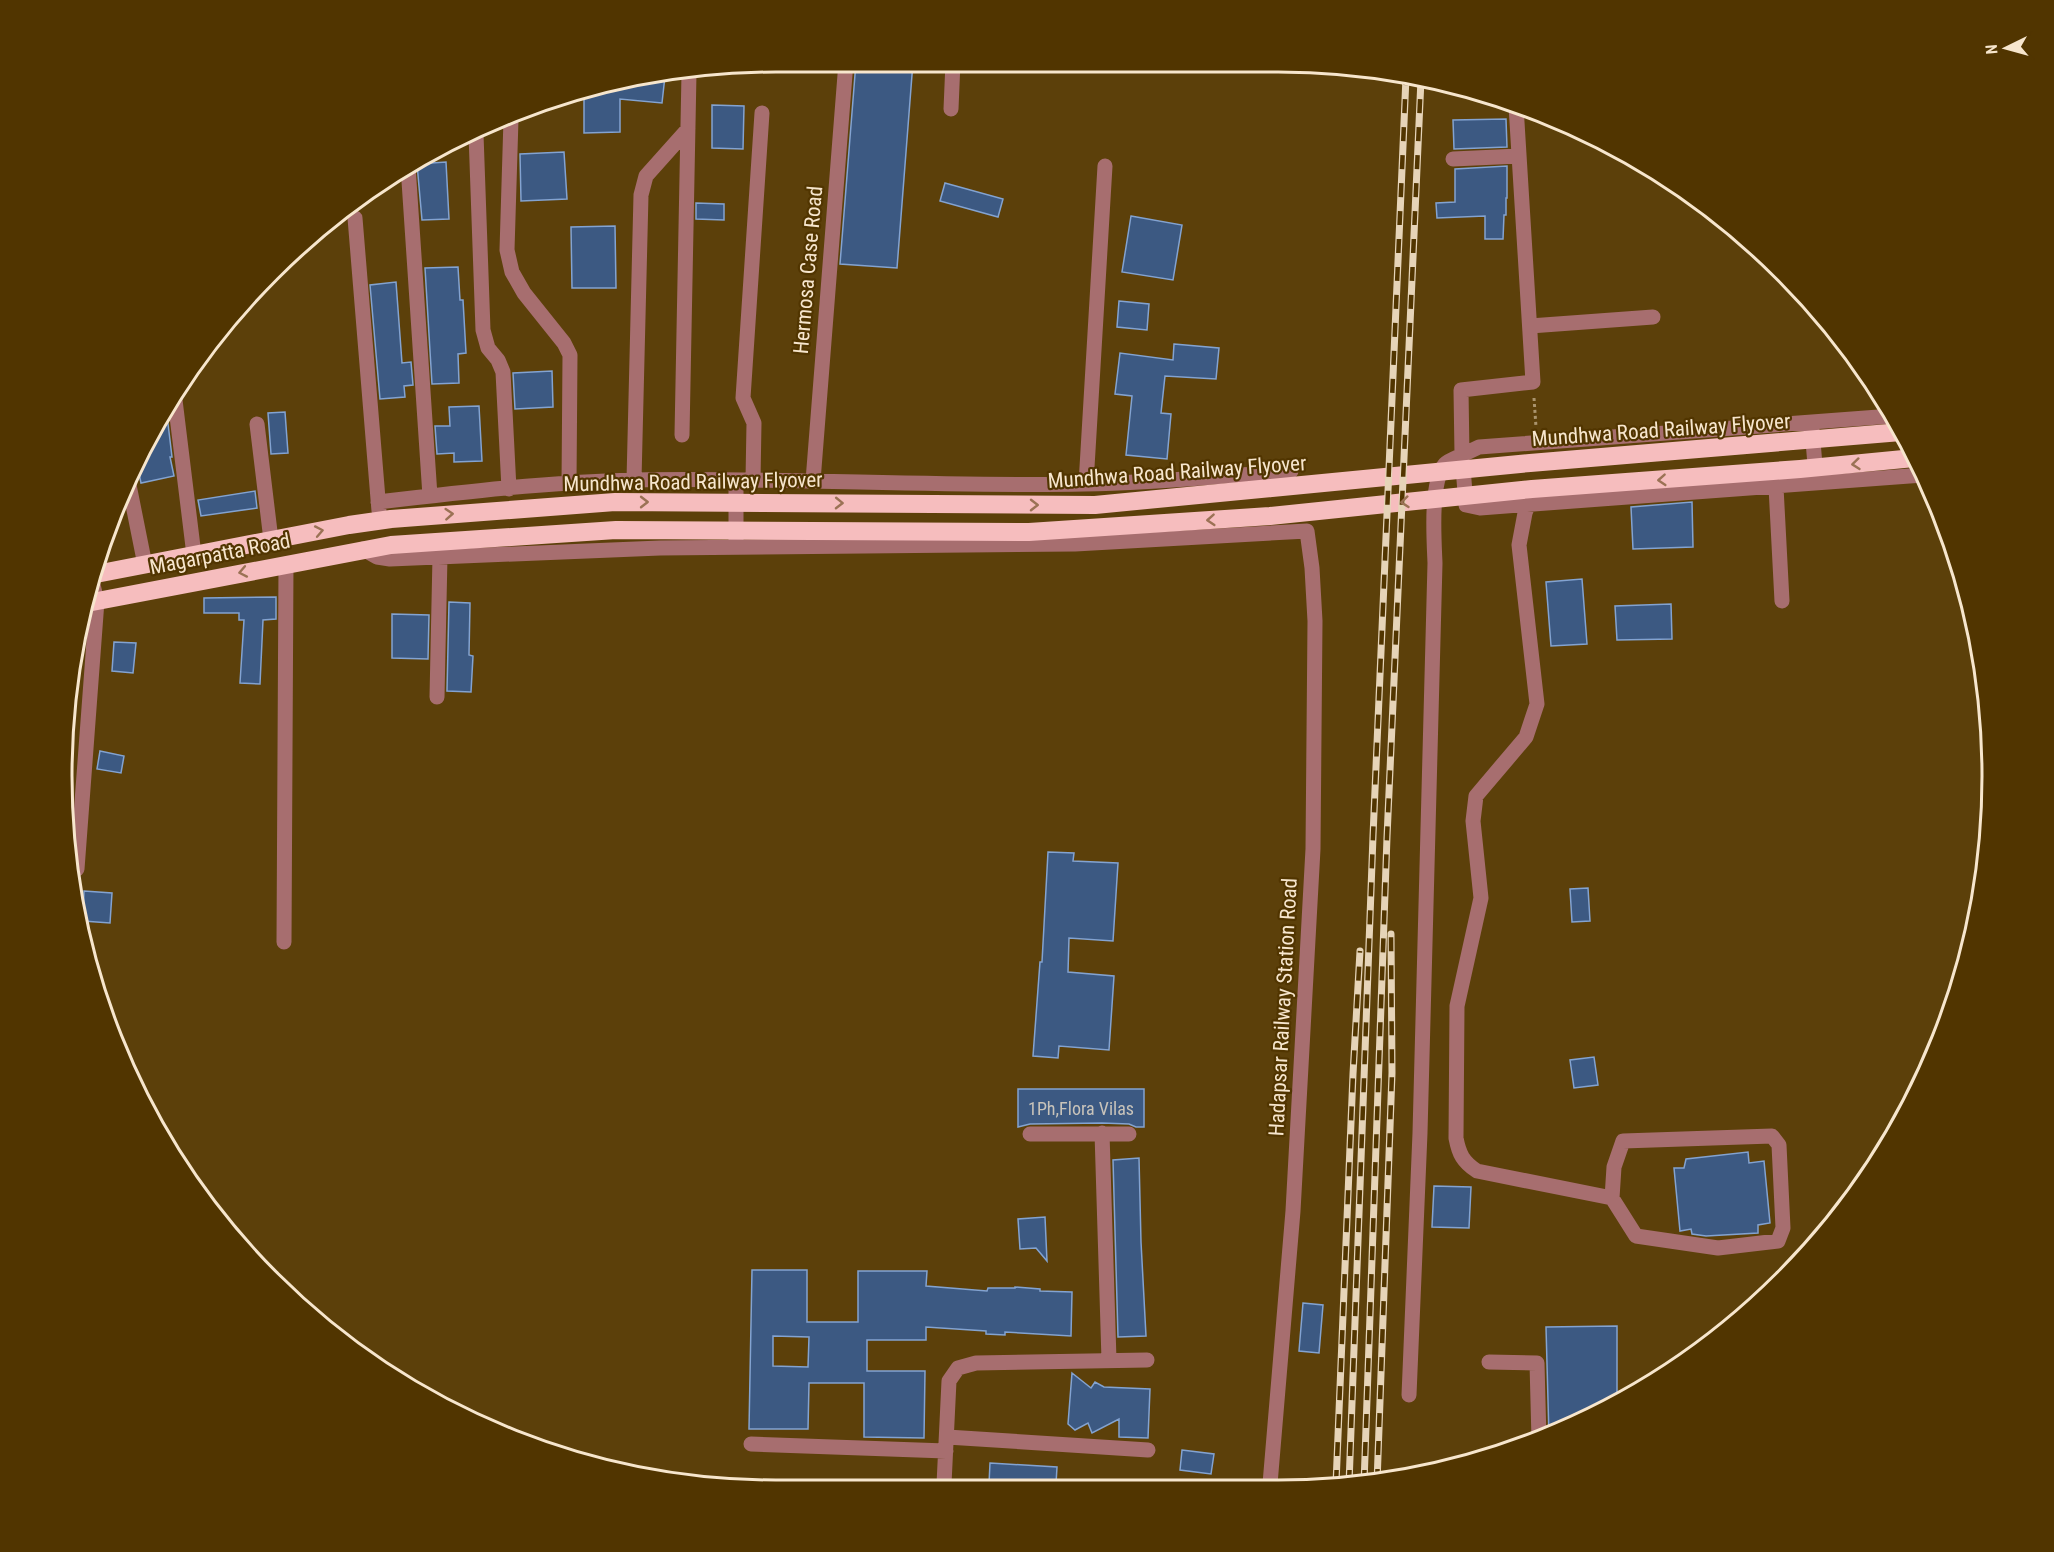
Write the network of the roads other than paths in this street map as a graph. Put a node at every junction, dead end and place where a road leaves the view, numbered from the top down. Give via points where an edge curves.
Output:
1 (845, 72) edge
2 (953, 72) edge
3 (688, 78) edge
4 (951, 109) dead end
5 (762, 113) dead end
6 (1517, 114) edge
7 (511, 124) edge
8 (688, 129) junction
9 (476, 140) edge
10 (1520, 156) junction
11 (1453, 159) dead end
12 (1105, 166) dead end
13 (409, 176) edge
14 (355, 218) dead end
15 (1653, 317) dead end
16 (1530, 326) junction
17 (176, 408) edge
18 (1883, 417) edge
19 (1811, 422) junction
20 (257, 424) dead end
21 (1892, 433) edge
22 (682, 435) dead end
23 (1462, 455) junction
24 (1906, 459) edge
25 (1291, 471) dead end
26 (1914, 476) edge
27 (634, 480) junction
28 (736, 480) junction
29 (753, 480) junction
30 (813, 481) junction
31 (1817, 483) junction
32 (569, 484) junction
33 (1086, 484) junction
34 (1776, 487) junction
35 (510, 489) junction
36 (131, 496) edge
37 (430, 496) junction
38 (1529, 503) junction
39 (383, 514) junction
40 (349, 525) joint
41 (271, 540) junction
42 (736, 547) junction
43 (363, 549) junction
44 (194, 555) junction
45 (440, 556) junction
46 (286, 564) junction
47 (145, 565) junction
48 (102, 573) edge
49 (96, 595) edge
50 (1782, 601) dead end
51 (91, 617) edge
52 (437, 697) dead end
53 (77, 861) edge
54 (284, 942) dead end
55 (1102, 1133) junction
56 (1029, 1134) dead end
57 (1129, 1134) dead end
58 (1612, 1198) junction
59 (1108, 1360) junction
60 (1147, 1360) dead end
61 (1489, 1362) dead end
62 (1409, 1395) dead end
63 (1539, 1429) edge
64 (751, 1444) dead end
65 (946, 1444) junction
66 (1148, 1450) dead end
67 (944, 1480) edge
68 (1270, 1480) edge

1 - 30 street, Hermosa Case Road
2 - 4 street
3 - 8 street
5 - 29 street via 743,398 754,423
6 - 10 street
7 - 32 street via 507,250 512,272 524,293 570,355
8 - 22 street
8 - 27 street via 646,176 641,195
9 - 35 street via 483,330 488,348 503,372
10 - 11 street
10 - 16 street
12 - 33 street
13 - 37 street
14 - 39 street
15 - 16 street
16 - 23 street via 1533,382 1461,390
17 - 44 street
18 - 19 street
19 - 23 street via 1538,441 1479,447
19 - 31 street
20 - 41 street
39 -> 21 highway, Mundhwa Road Railway Flyover via 615,502 1095,505
23 - 38 street via 1466,505
23 - 62 street via 1446,464 1436,486 1433,530 1420,1109
24 -> 43 highway via 1520,490 1270,516 1029,532 616,530
25 - 33 street
26 - 31 street
27 - 28 street
27 - 32 street
28 - 29 street
28 - 42 street
29 - 30 street
30 - 33 street
31 - 34 street
32 - 35 street
34 - 38 street
34 - 50 street
35 - 37 street
36 - 47 street
37 - 39 street
38 - 58 street via 1519,545 1537,704 1526,737 1476,796 1473,821 1481,898 1457,1006 1456,1138 1458,1152 1477,1171
39 - 40 highway, Mundhwa Road Railway Flyover
41 -> 40 highway, Magarpatta Road
41 - 44 highway, Magarpatta Road
42 - 45 street
42 - 68 street, Hadapsar Railway Station Road via 1075,544 1307,531 1315,621 1313,849 1293,1211
43 - 45 street via 390,559
43 - 46 highway, Magarpatta Road
44 - 47 highway, Magarpatta Road
45 - 52 street
46 -> 49 highway, Magarpatta Road
46 - 54 street
47 - 48 highway, Magarpatta Road
51 - 53 street
55 - 56 street
55 - 57 street
55 - 59 street
58 - 58 street via 1636,1236 1718,1248 1778,1241 1783,1228 1779,1145 1772,1136 1764,1135 1623,1141 1614,1167
59 - 60 street
59 - 65 street via 976,1362 958,1368 949,1382
61 - 63 street via 1537,1363
64 - 65 street
65 - 66 street
65 - 67 street

